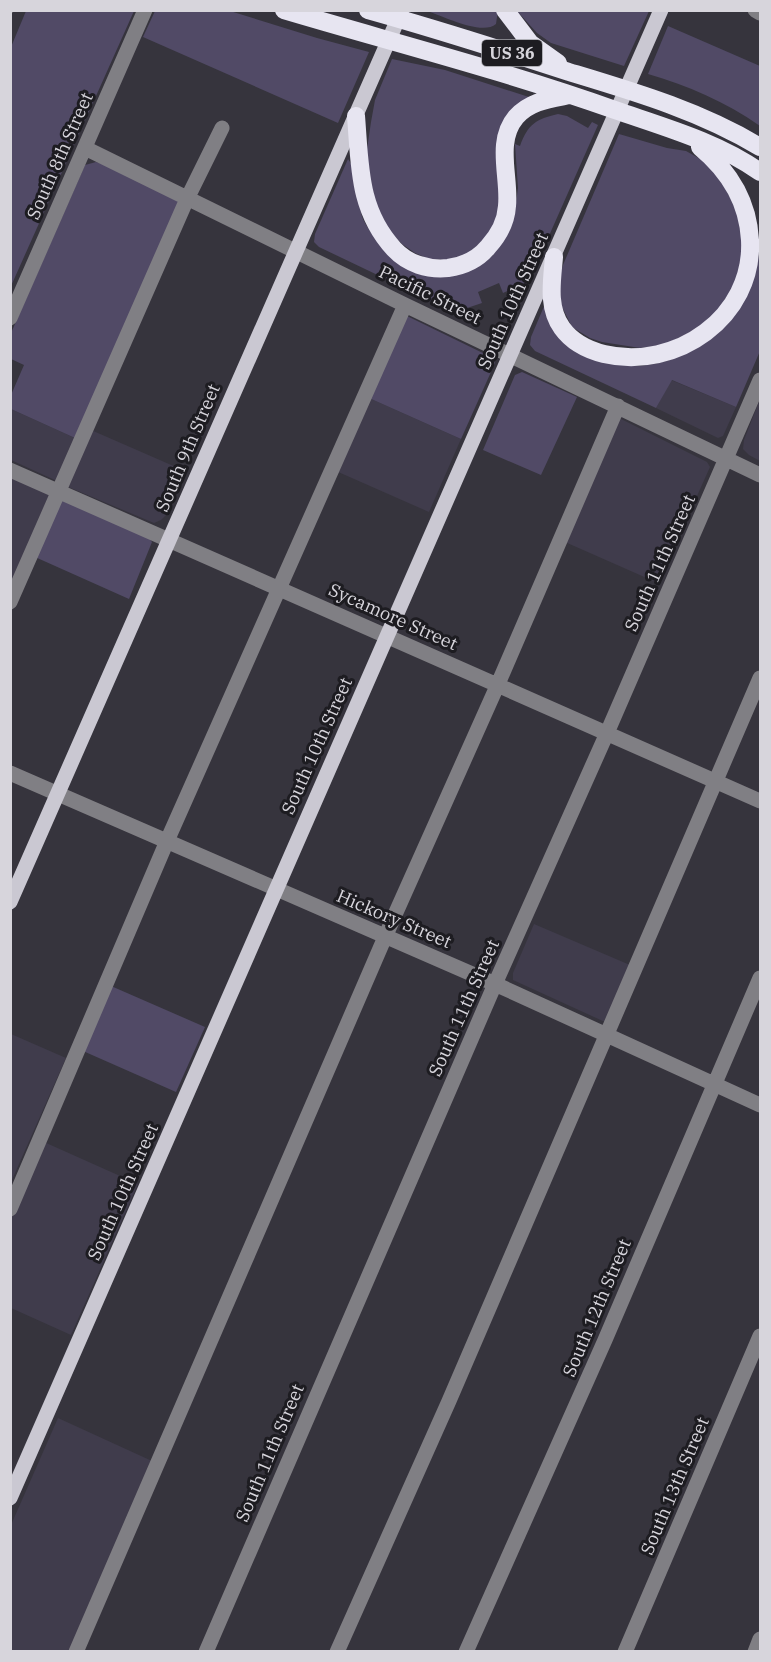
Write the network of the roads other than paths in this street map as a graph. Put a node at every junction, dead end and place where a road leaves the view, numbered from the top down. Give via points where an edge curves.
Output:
1 (146, 10) edge
2 (284, 10) edge
3 (368, 10) edge
4 (402, 10) edge
5 (505, 10) edge
6 (661, 10) edge
7 (756, 10) edge
8 (760, 13) edge
9 (577, 74) junction
10 (573, 95) junction
11 (356, 116) junction
12 (222, 128) dead end
13 (687, 136) junction
14 (760, 147) edge
15 (85, 148) junction
16 (760, 172) edge
17 (187, 198) junction
18 (296, 251) junction
19 (554, 257) junction
20 (405, 305) junction
21 (10, 318) edge
22 (510, 355) junction
23 (760, 380) edge
24 (618, 406) junction
25 (727, 459) junction
26 (10, 470) edge
27 (760, 475) edge
28 (58, 491) junction
29 (170, 540) junction
30 (280, 589) junction
31 (10, 602) edge
32 (387, 637) junction
33 (760, 678) edge
34 (498, 684) junction
35 (607, 733) junction
36 (10, 773) edge
37 (716, 781) junction
38 (58, 794) junction
39 (760, 801) edge
40 (167, 841) junction
41 (276, 889) junction
42 (10, 902) edge
43 (386, 937) junction
44 (760, 978) edge
45 (495, 984) junction
46 (606, 1035) junction
47 (714, 1084) junction
48 (760, 1105) edge
49 (10, 1209) edge
50 (760, 1336) edge
51 (10, 1498) edge
52 (760, 1639) edge
53 (76, 1652) edge
54 (206, 1652) edge
55 (337, 1652) edge
56 (466, 1652) edge
57 (625, 1652) edge
58 (755, 1652) edge

1 - 15 street, South 8th Street
2 - 10 highway, US 36
3 - 9 highway, US 36
4 - 11 main road, South 9th Street
5 - 9 highway via 530,43
6 - 19 main road, South 10th Street
7 - 8 street
9 - 14 highway, US 36 via 669,103
10 - 11 highway via 536,103 516,118 505,140 507,206 500,232 473,260 446,268 410,261 398,253 373,221 365,195
10 - 13 highway, US 36
11 - 18 main road, South 9th Street
12 - 17 street
13 - 16 highway, US 36
13 - 19 highway via 728,176 739,194 749,230 744,282 716,325 686,345 652,356 615,357 584,347 562,328 556,316 551,288
15 - 17 street, Pacific Street
15 - 21 street, South 8th Street
17 - 18 street, Pacific Street
17 - 28 street
18 - 20 street, Pacific Street
18 - 29 main road, South 9th Street
19 - 22 main road, South 10th Street
20 - 22 street, Pacific Street
20 - 30 street
22 - 24 street, Pacific Street
22 - 32 main road, South 10th Street
23 - 25 street, South 11th Street
24 - 25 street, Pacific Street
24 - 34 street
25 - 27 street, Pacific Street
25 - 35 street, South 11th Street
26 - 28 street, Sycamore Street
28 - 29 street, Sycamore Street
28 - 31 street
29 - 30 street, Sycamore Street
29 - 38 main road, South 9th Street
30 - 32 street, Sycamore Street
30 - 40 street
32 - 34 street, Sycamore Street
32 - 41 main road, South 10th Street
33 - 37 street
34 - 35 street, Sycamore Street
34 - 43 street
35 - 37 street, Sycamore Street
35 - 45 street, South 11th Street
36 - 38 street, Hickory Street
37 - 39 street, Sycamore Street
37 - 46 street
38 - 40 street, Hickory Street
38 - 42 main road, South 9th Street
40 - 41 street, Hickory Street
40 - 49 street
41 - 43 street, Hickory Street
41 - 51 main road, South 10th Street
43 - 45 street, Hickory Street
43 - 53 street
44 - 47 street, South 12th Street
45 - 46 street, Hickory Street
45 - 54 street, South 11th Street
46 - 47 street, Hickory Street
46 - 55 street
47 - 48 street, Hickory Street
47 - 56 street, South 12th Street
50 - 57 street, South 13th Street
52 - 58 street

